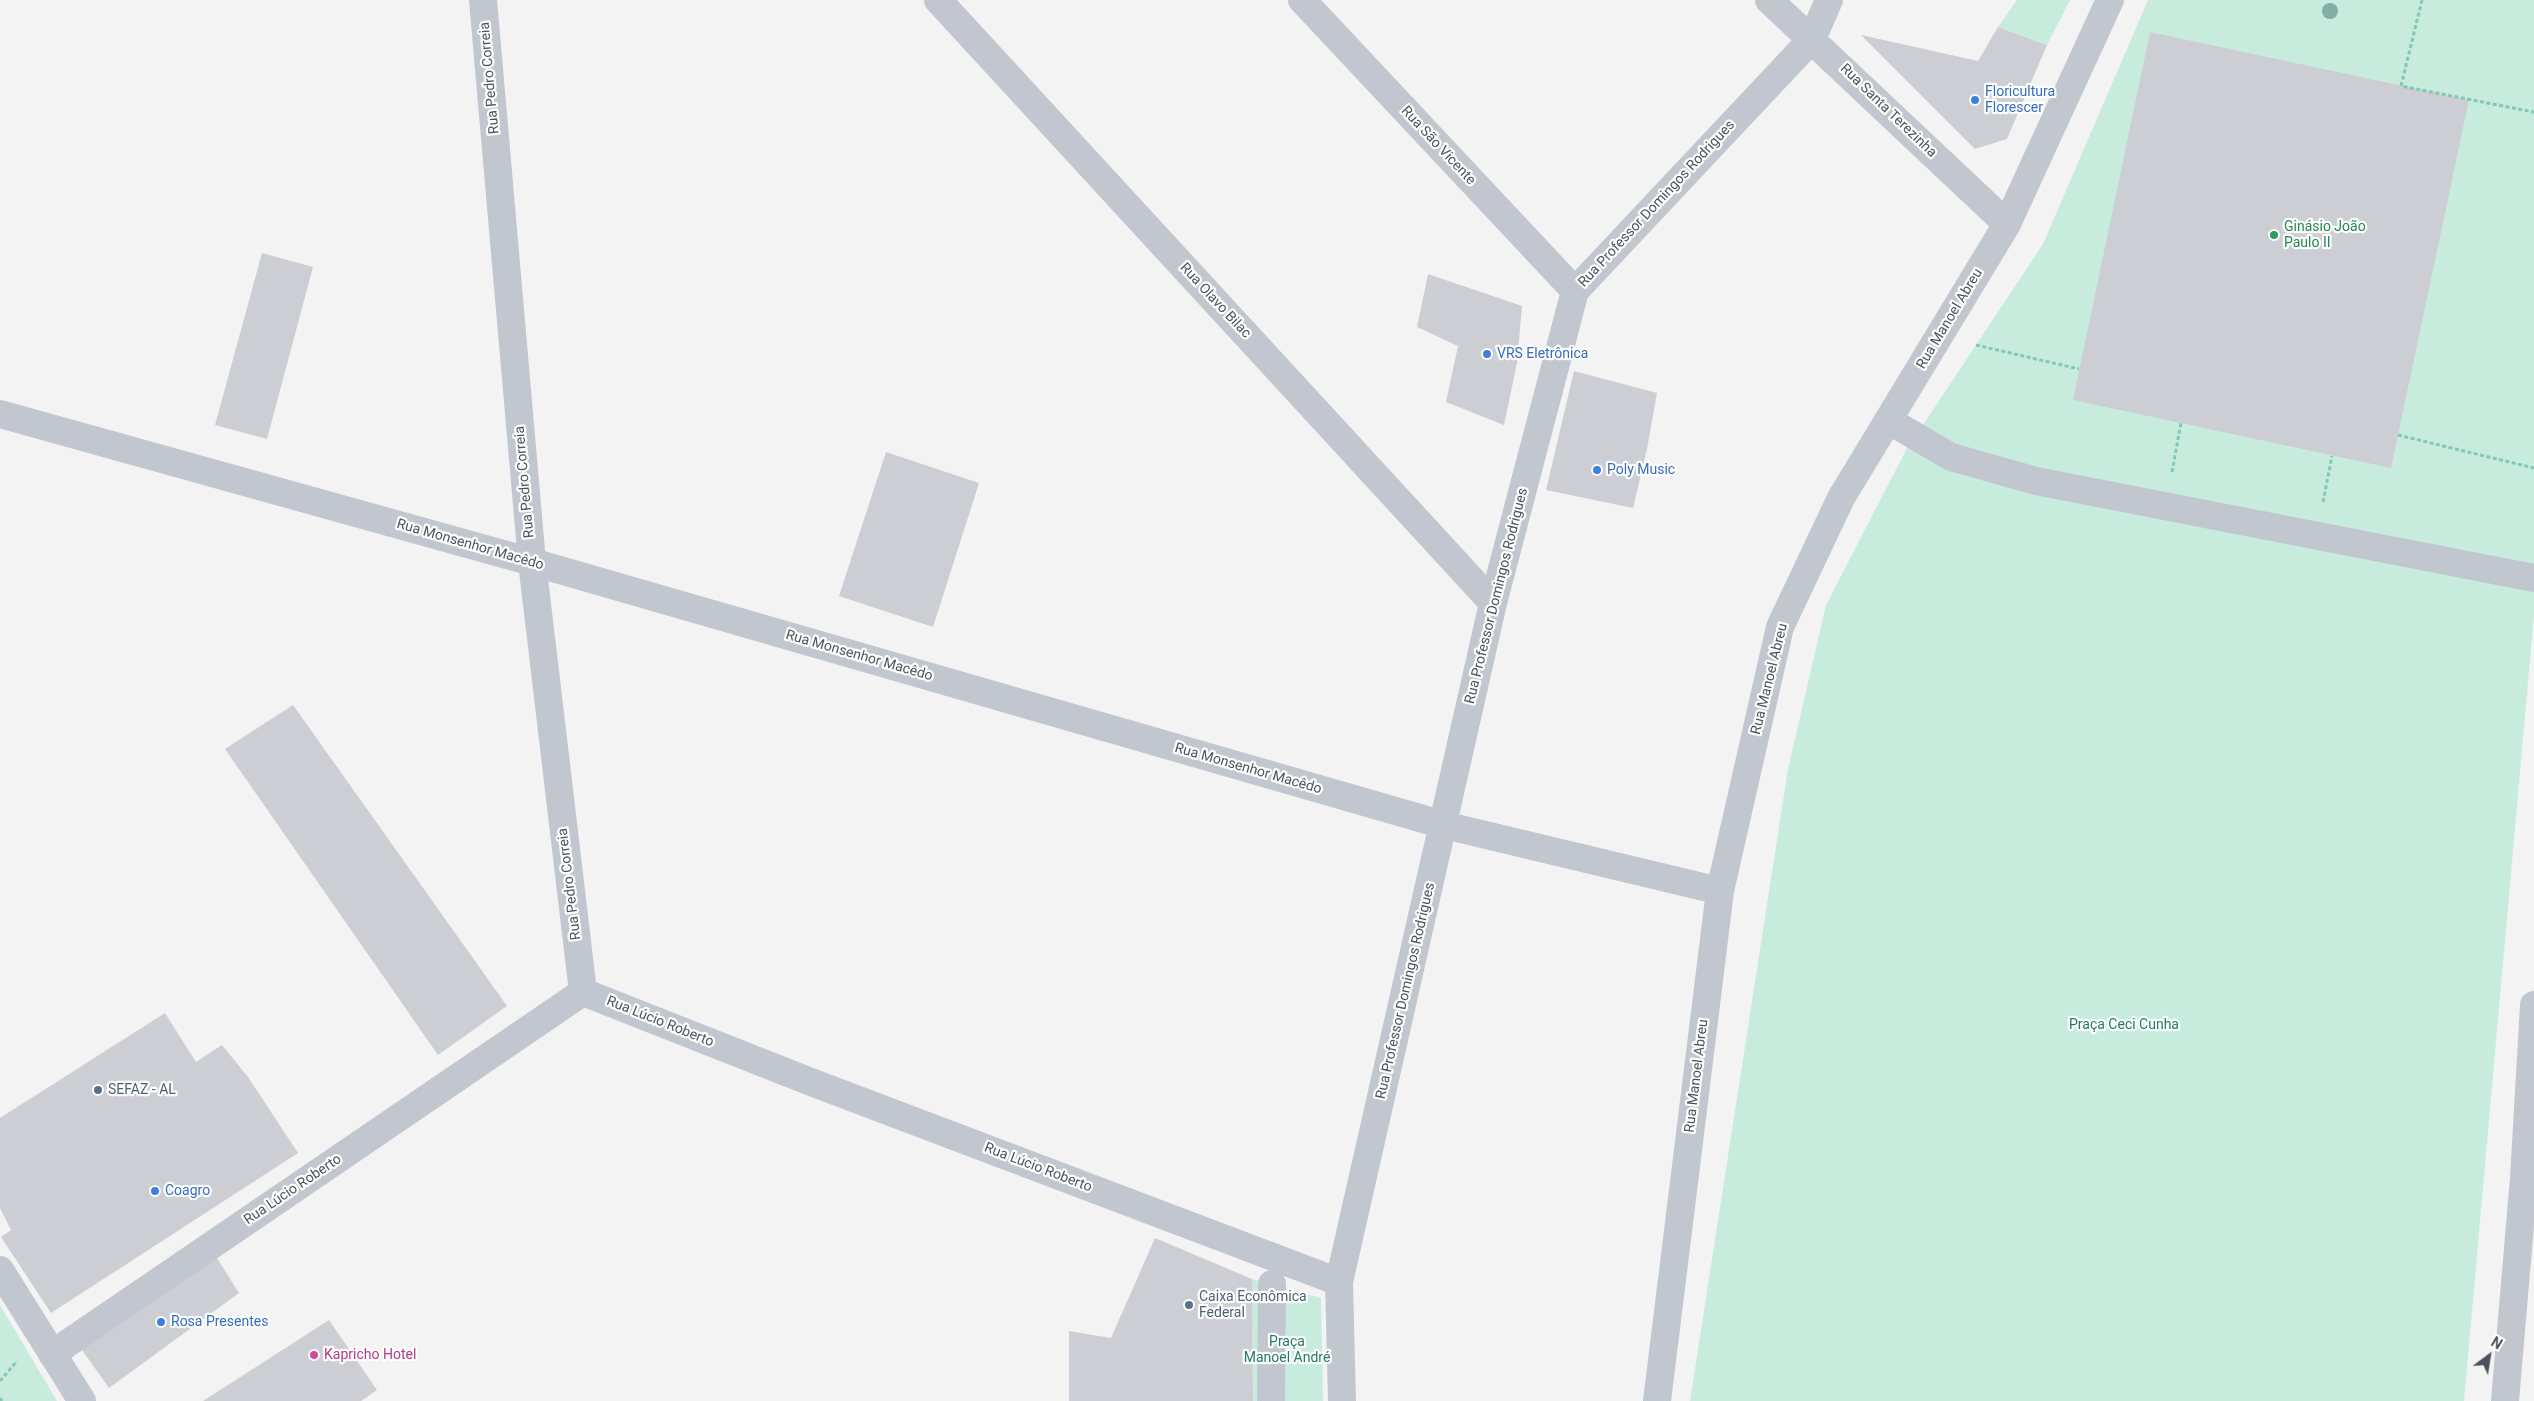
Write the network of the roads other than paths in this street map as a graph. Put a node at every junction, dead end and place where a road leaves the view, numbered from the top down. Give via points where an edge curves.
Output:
1 (483, 0) edge
2 (938, 0) edge
3 (1302, 0) edge
4 (1769, 0) edge
5 (1828, 0) edge
6 (2110, 0) edge
7 (1812, 39) junction
8 (2007, 224) junction
9 (1575, 291) junction
10 (0, 414) edge
11 (1888, 420) junction
12 (532, 562) junction
13 (2534, 578) edge
14 (1493, 603) junction
15 (1444, 825) junction
16 (1720, 891) junction
17 (583, 992) junction
18 (2534, 1005) edge
19 (2529, 1178) edge
20 (0, 1270) edge
21 (1339, 1282) junction
22 (1272, 1284) dead end
23 (52, 1354) junction
24 (82, 1401) edge
25 (1271, 1401) edge
26 (1342, 1401) edge
27 (1657, 1401) edge
28 (2505, 1401) edge

1 - 12 street, Rua Pedro Correia
2 - 14 street, Rua Olavo Bilac
3 - 9 street, Rua São Vicente
4 - 7 street, Rua Santa Terezinha
5 - 7 street, Rua Professor Domingos Rodrigues
6 - 8 street, Rua Manoel Abreu
7 - 8 street, Rua Santa Terezinha
7 - 9 street, Rua Professor Domingos Rodrigues
8 - 11 street, Rua Manoel Abreu
9 - 14 street, Rua Professor Domingos Rodrigues
10 - 12 street, Rua Monsenhor Macêdo
11 - 13 street via 1951,457 2036,481
11 - 16 street, Rua Manoel Abreu via 1841,498 1780,627
12 - 15 street, Rua Monsenhor Macêdo
12 - 17 street, Rua Pedro Correia
14 - 15 street, Rua Professor Domingos Rodrigues
15 - 16 street, Rua Monsenhor Macêdo
15 - 21 street, Rua Professor Domingos Rodrigues
16 - 27 street, Rua Manoel Abreu
17 - 21 street, Rua Lúcio Roberto
17 - 23 street, Rua Lúcio Roberto
18 - 19 street
19 - 28 street
20 - 23 street
21 - 26 street
22 - 25 street
23 - 24 street

